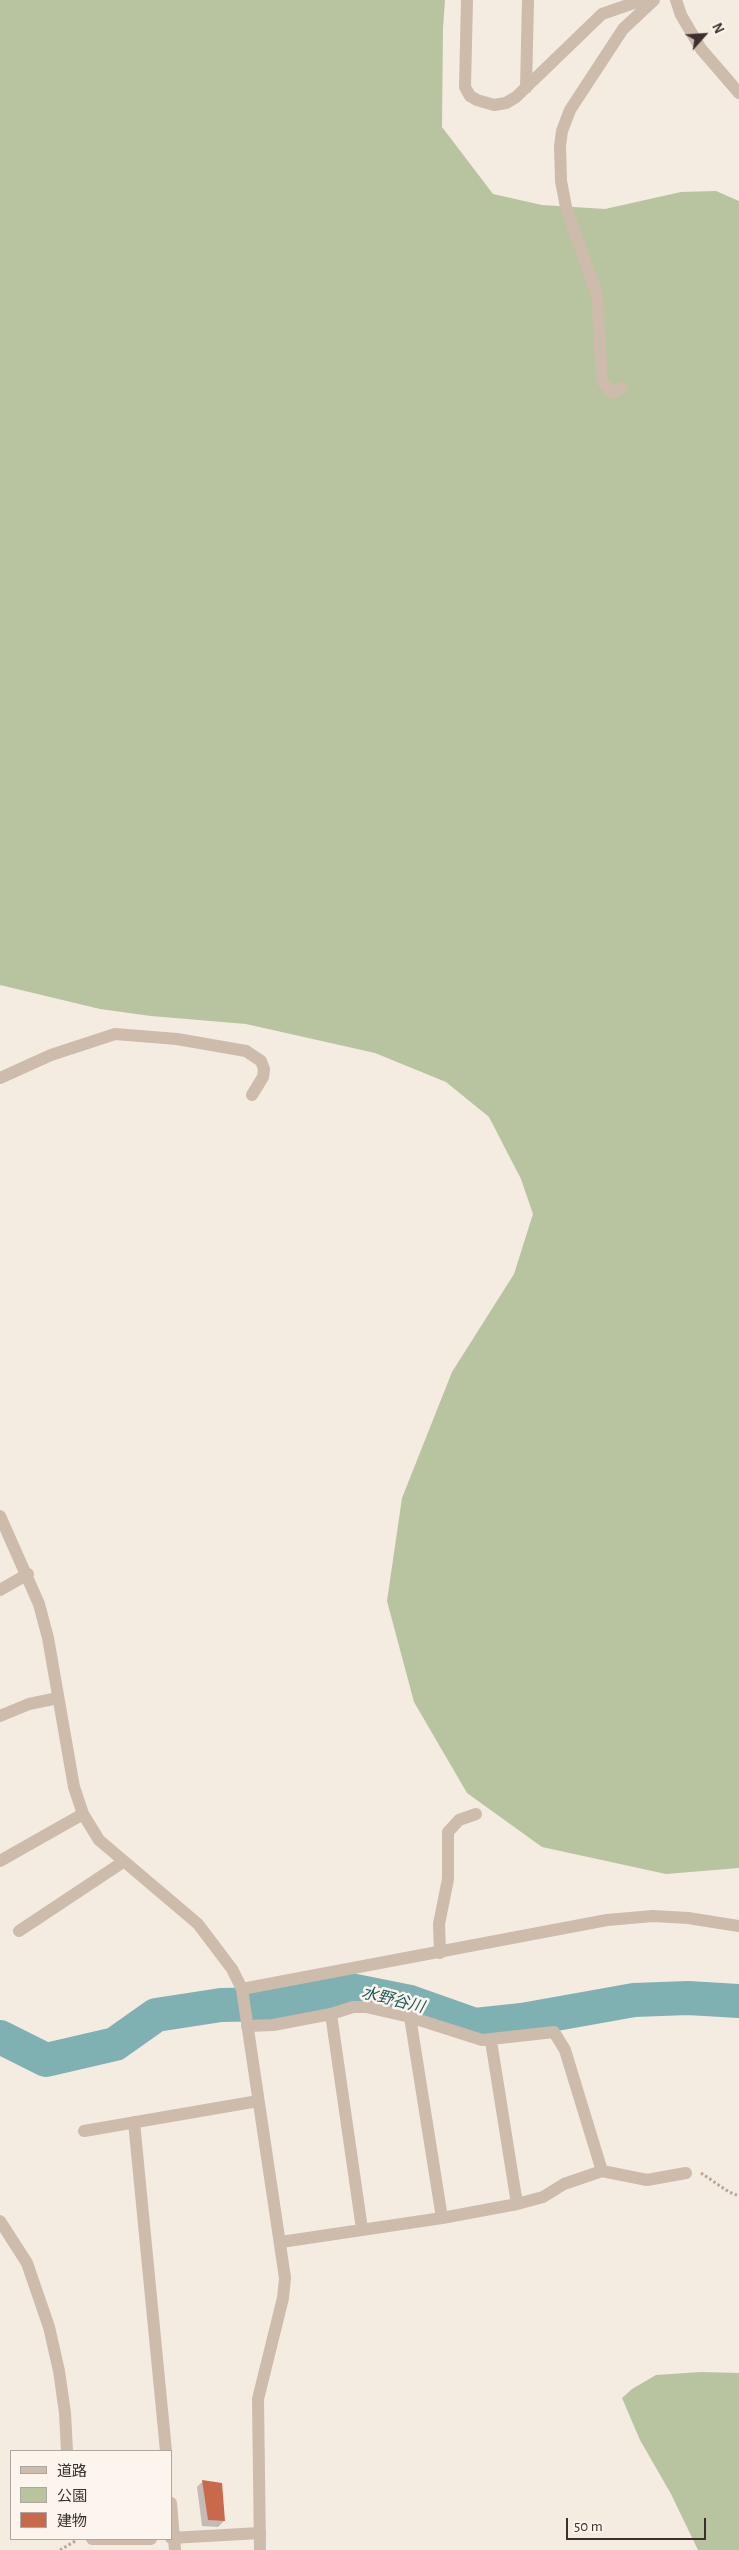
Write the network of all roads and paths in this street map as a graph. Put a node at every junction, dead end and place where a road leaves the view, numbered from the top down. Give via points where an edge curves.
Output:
1 (467, 0) edge
2 (528, 0) edge
3 (642, 0) edge
4 (654, 0) edge
5 (676, 0) edge
6 (526, 88) junction
7 (739, 93) edge
8 (622, 388) dead end
9 (0, 1078) edge
10 (252, 1095) dead end
11 (0, 1516) edge
12 (28, 1574) junction
13 (0, 1590) edge
14 (58, 1698) junction
15 (0, 1716) edge
16 (83, 1814) junction
17 (476, 1814) dead end
18 (0, 1861) edge
19 (123, 1862) junction
20 (739, 1926) edge
21 (19, 1930) dead end
22 (440, 1953) junction
23 (242, 1994) junction
24 (331, 2014) junction
25 (410, 2017) junction
26 (246, 2021) junction
27 (491, 2041) junction
28 (258, 2101) junction
29 (134, 2122) junction
30 (84, 2131) dead end
31 (602, 2171) junction
32 (686, 2173) joint
33 (739, 2196) edge
34 (517, 2204) junction
35 (442, 2218) junction
36 (0, 2221) edge
37 (362, 2229) junction
38 (281, 2242) junction
39 (67, 2450) edge
40 (166, 2450) edge
41 (172, 2522) edge
42 (260, 2532) junction
43 (78, 2540) edge
44 (173, 2542) edge
45 (60, 2550) edge
46 (260, 2550) edge

1 - 6 street via 466,87 470,96 500,104
2 - 6 street
3 - 6 street via 602,14
4 - 8 street via 623,29 570,110 560,146 566,207 597,295 602,381 612,392
5 - 7 street via 680,15 701,49
9 - 10 street via 51,1055 115,1034 177,1038 246,1051 261,1061 263,1077
11 - 12 street
12 - 13 street
12 - 14 street via 48,1638
14 - 15 street via 29,1704
14 - 16 street via 74,1787
16 - 18 street
16 - 19 street via 99,1840
17 - 22 street via 460,1820 448,1832 448,1880 439,1924
19 - 21 street
19 - 23 street via 198,1924 232,1969
20 - 22 street via 653,1916 616,1919
22 - 23 street
23 - 26 street
24 - 25 street via 353,2007 366,2007
24 - 26 street via 273,2024
24 - 37 street
25 - 27 street
25 - 35 street
26 - 28 street
27 - 31 street via 554,2032 565,2050
27 - 34 street
28 - 29 street
28 - 38 street
29 - 30 street
29 - 40 street
31 - 32 street via 646,2180
31 - 34 street
32 - 33 path via 700,2172
34 - 35 street
35 - 37 street
36 - 39 street via 27,2263 49,2327 65,2413
37 - 38 street
38 - 42 street via 285,2278 283,2298 258,2399
41 - 44 street
42 - 44 street
42 - 46 street
43 - 45 path

